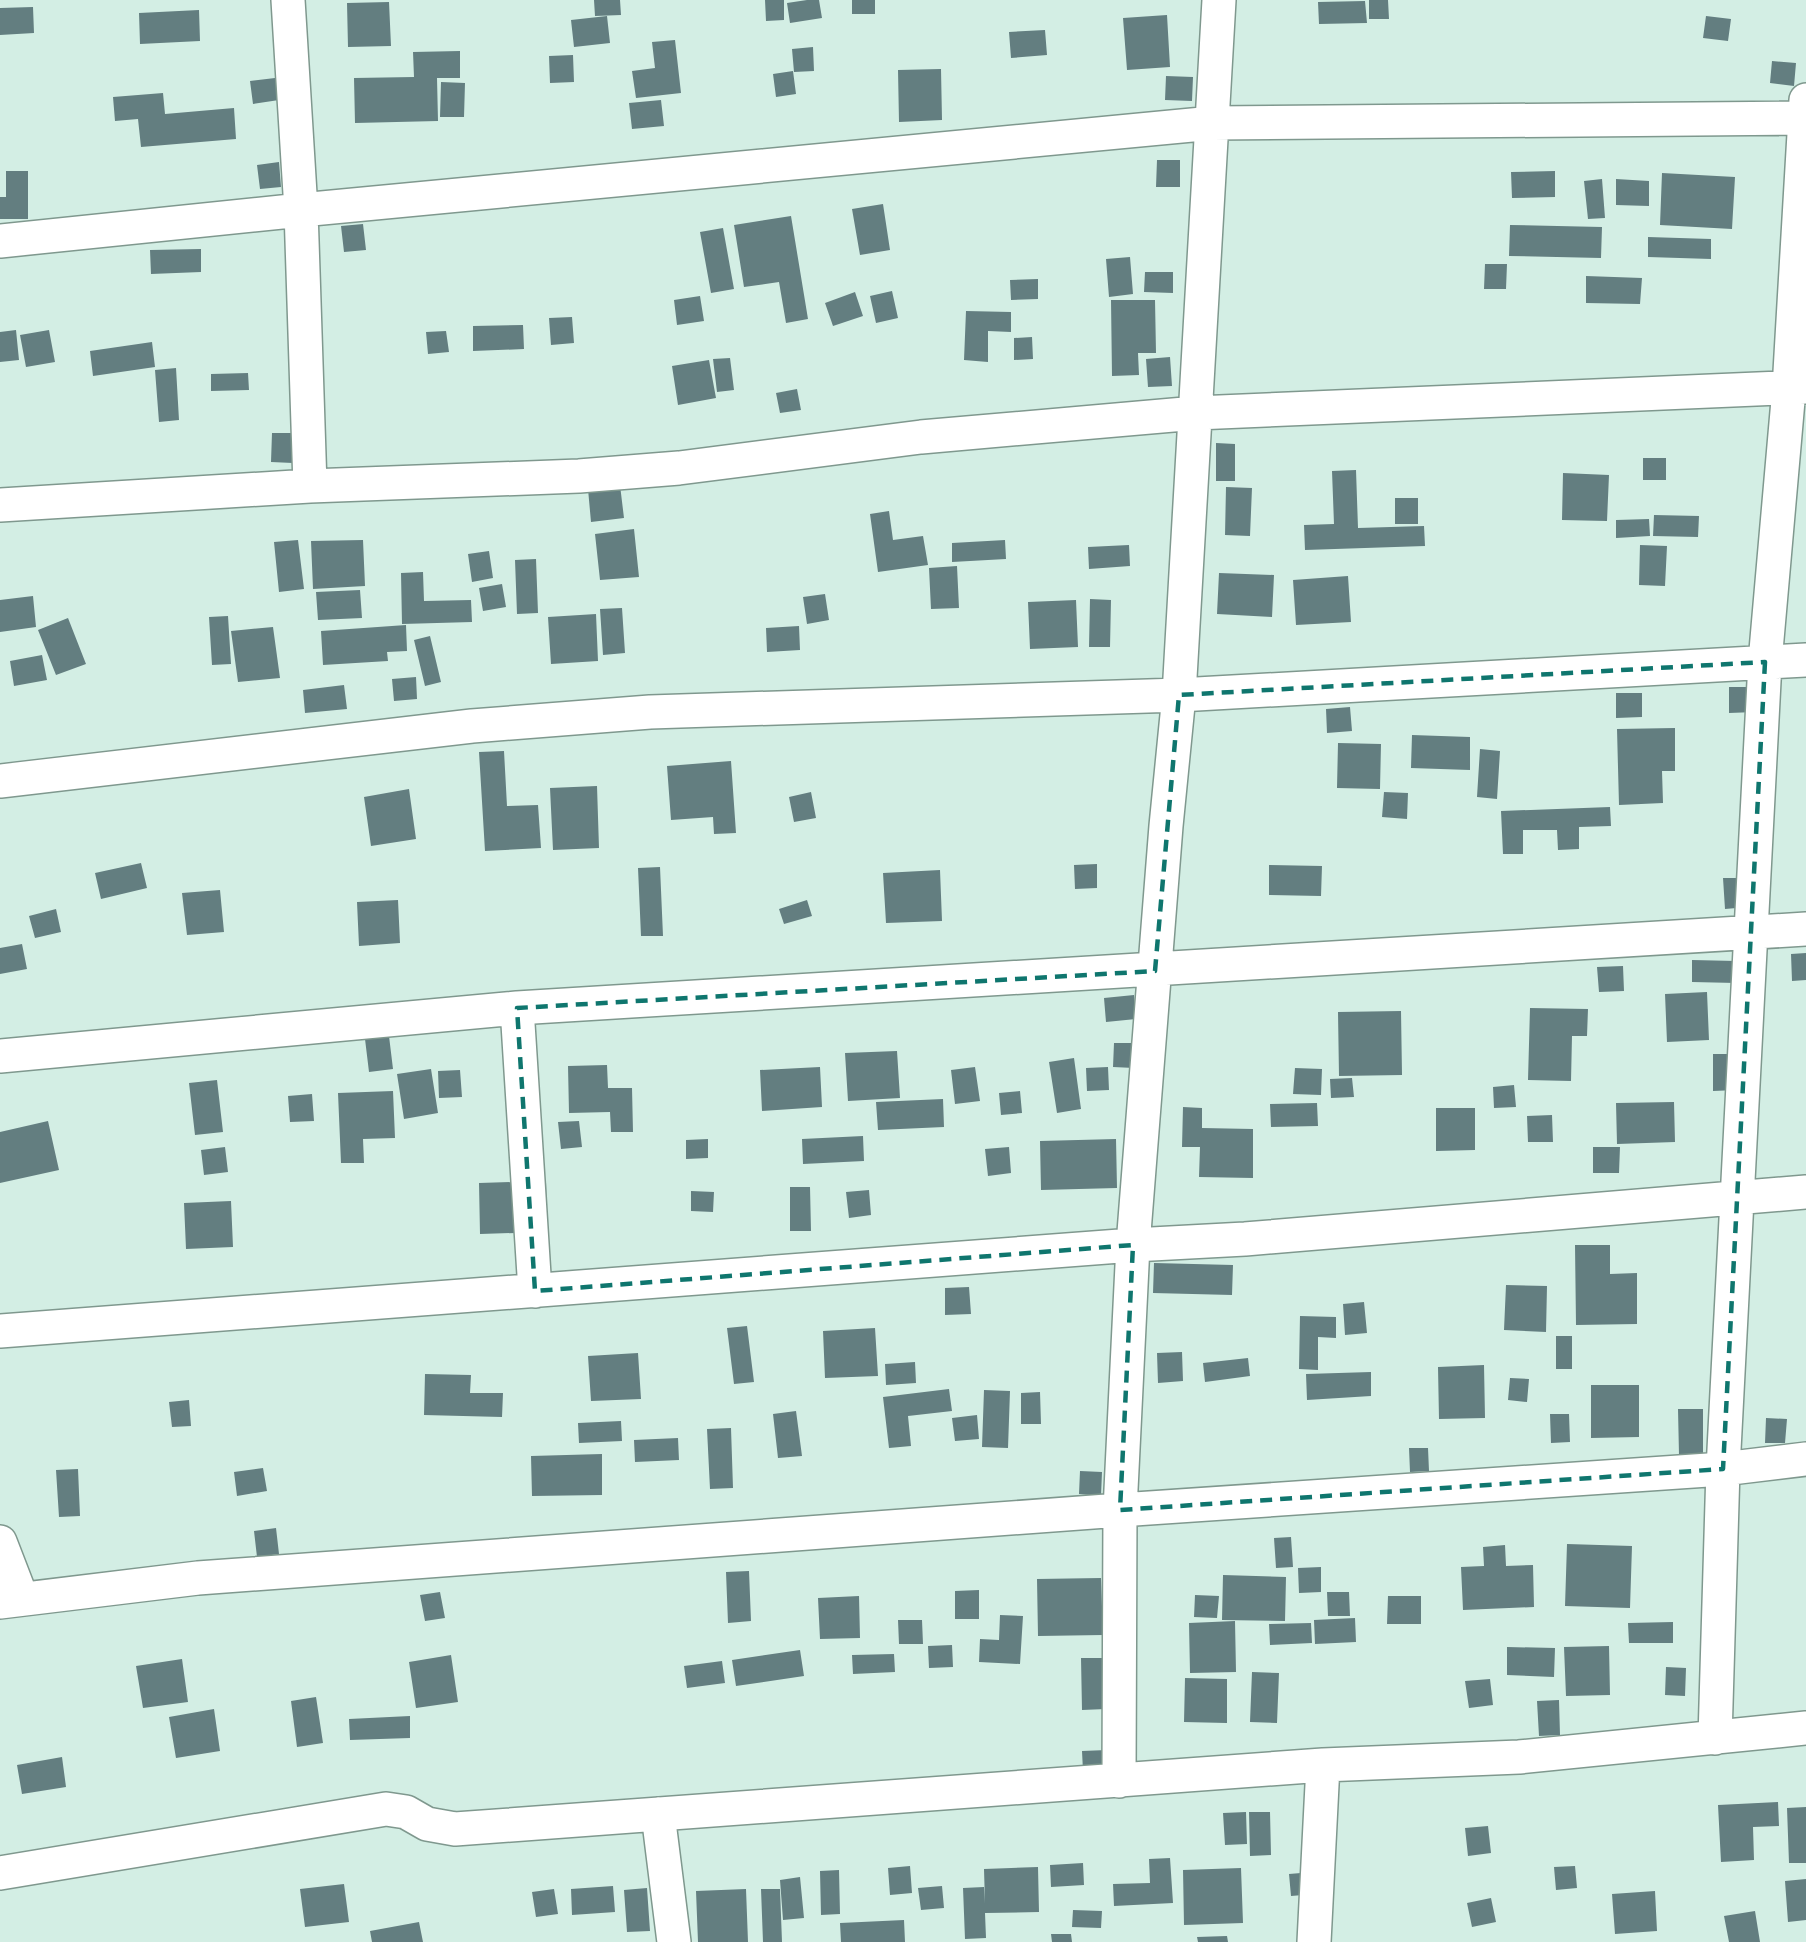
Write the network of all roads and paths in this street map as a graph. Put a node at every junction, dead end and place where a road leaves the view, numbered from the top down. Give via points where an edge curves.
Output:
1 (288, 0) edge
2 (1219, 0) edge
3 (1806, 112) edge
4 (1213, 123) junction
5 (301, 210) junction
6 (0, 241) edge
7 (1797, 388) edge
8 (1196, 413) junction
9 (310, 486) junction
10 (0, 505) edge
11 (1806, 660) edge
12 (1765, 662) junction
13 (1179, 695) junction
14 (0, 781) edge
15 (1806, 929) edge
16 (1751, 932) junction
17 (1155, 970) junction
18 (517, 1008) junction
19 (0, 1056) edge
20 (1806, 1192) edge
21 (1737, 1198) junction
22 (1133, 1245) junction
23 (535, 1291) junction
24 (0, 1331) edge
25 (1806, 1460) edge
26 (1723, 1469) junction
27 (1120, 1510) junction
28 (0, 1542) edge
29 (11, 1600) edge
30 (1806, 1728) edge
31 (1715, 1738) junction
32 (1323, 1765) junction
33 (1119, 1780) junction
34 (658, 1814) junction
35 (0, 1874) edge
36 (674, 1942) edge
37 (1314, 1942) edge

1 - 5 street
2 - 4 street
3 - 4 street
3 - 7 street
4 - 5 street
4 - 8 street
5 - 6 street
5 - 9 street
7 - 8 street
7 - 12 street
8 - 9 street via 921,437 679,468 579,476
8 - 13 street
9 - 10 street
11 - 12 street
12 - 13 street
12 - 16 street
13 - 14 street via 650,712 472,726
13 - 17 street
15 - 16 street
16 - 17 street
16 - 21 street
17 - 18 street
17 - 22 street
18 - 19 street
18 - 23 street
20 - 21 street
21 - 22 street
21 - 26 street
22 - 23 street
22 - 27 street
23 - 24 street
25 - 26 street
26 - 27 street
26 - 31 street
27 - 29 street via 198,1578
27 - 33 street
28 - 29 street
30 - 31 street
31 - 32 street via 1519,1757
32 - 33 street
32 - 37 street
33 - 34 street
34 - 35 street via 454,1829 386,1809
34 - 36 street

